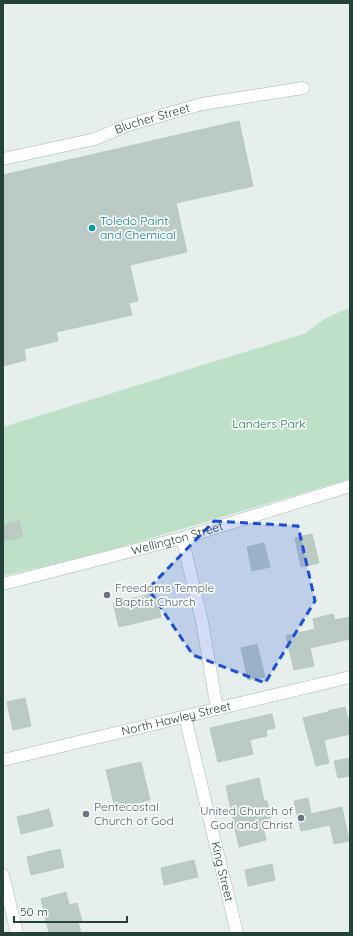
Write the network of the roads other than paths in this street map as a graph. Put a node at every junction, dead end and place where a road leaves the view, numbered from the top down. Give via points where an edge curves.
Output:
1 (303, 88) dead end
2 (3, 159) edge
3 (350, 486) edge
4 (182, 538) junction
5 (3, 584) edge
6 (350, 677) edge
7 (217, 709) junction
8 (186, 717) junction
9 (3, 760) edge
10 (3, 875) edge
11 (17, 933) edge
12 (237, 933) edge

1 - 2 street, Blucher Street via 202,104 128,124 95,139
3 - 4 street, Wellington Street
4 - 5 street, Wellington Street
4 - 7 street via 202,621
6 - 7 street, North Hawley Street
7 - 8 street, North Hawley Street
8 - 9 street, North Hawley Street
8 - 12 street, King Street
10 - 11 street

